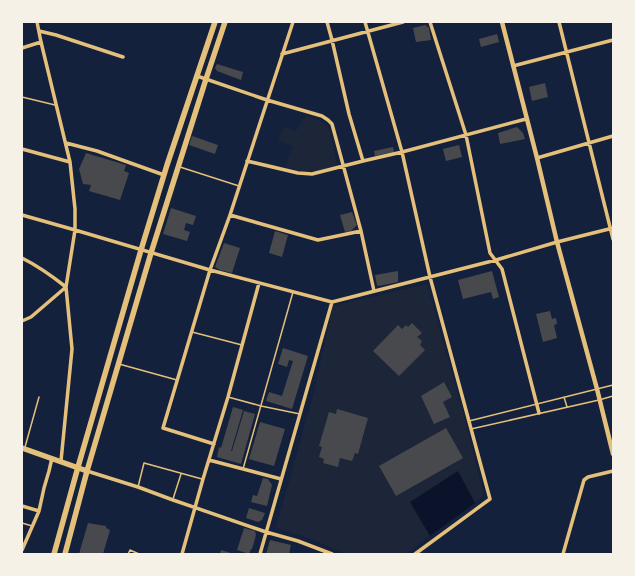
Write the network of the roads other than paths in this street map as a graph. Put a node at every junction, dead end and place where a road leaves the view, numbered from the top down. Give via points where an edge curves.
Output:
1 (37, 22) edge
2 (215, 22) edge
3 (225, 22) edge
4 (292, 22) edge
5 (327, 22) edge
6 (365, 22) edge
7 (403, 22) edge
8 (430, 22) edge
9 (502, 22) edge
10 (559, 22) edge
11 (368, 31) junction
12 (39, 32) junction
13 (332, 40) junction
14 (613, 40) edge
15 (41, 42) junction
16 (22, 48) edge
17 (566, 53) junction
18 (282, 54) junction
19 (123, 57) dead end
20 (513, 66) junction
21 (197, 76) junction
22 (206, 79) junction
23 (22, 97) edge
24 (267, 100) junction
25 (56, 105) junction
26 (526, 119) junction
27 (466, 135) junction
28 (613, 136) edge
29 (66, 143) junction
30 (589, 143) junction
31 (22, 149) edge
32 (402, 152) junction
33 (537, 158) junction
34 (362, 160) junction
35 (247, 161) junction
36 (70, 162) junction
37 (178, 166) junction
38 (343, 166) junction
39 (164, 175) junction
40 (239, 186) junction
41 (22, 215) edge
42 (230, 215) junction
43 (612, 228) edge
44 (75, 230) junction
45 (360, 231) junction
46 (613, 239) edge
47 (557, 242) junction
48 (141, 250) junction
49 (151, 253) junction
50 (22, 258) edge
51 (496, 260) junction
52 (210, 270) junction
53 (430, 277) junction
54 (259, 283) junction
55 (66, 287) junction
56 (374, 291) junction
57 (293, 292) junction
58 (332, 302) junction
59 (23, 319) edge
60 (192, 332) junction
61 (242, 345) junction
62 (119, 364) junction
63 (177, 380) junction
64 (613, 385) edge
65 (597, 389) junction
66 (613, 396) edge
67 (39, 397) dead end
68 (228, 397) junction
69 (564, 397) junction
70 (599, 400) junction
71 (536, 404) junction
72 (261, 406) junction
73 (567, 407) junction
74 (539, 413) junction
75 (300, 414) junction
76 (469, 421) junction
77 (471, 429) junction
78 (214, 444) junction
79 (23, 448) edge
80 (613, 454) edge
81 (52, 458) junction
82 (209, 460) junction
83 (61, 461) junction
84 (78, 467) junction
85 (243, 469) junction
86 (88, 471) junction
87 (613, 471) edge
88 (181, 474) junction
89 (203, 479) junction
90 (281, 479) junction
91 (138, 487) junction
92 (173, 500) junction
93 (22, 506) edge
94 (195, 508) junction
95 (39, 511) junction
96 (22, 523) edge
97 (32, 526) junction
98 (266, 532) junction
99 (22, 550) edge
100 (54, 554) edge
101 (65, 554) edge
102 (128, 554) edge
103 (139, 554) edge
104 (182, 554) edge
105 (260, 554) edge
106 (332, 554) edge
107 (415, 554) edge
108 (563, 554) edge

1 - 12 street
2 - 21 main road
3 - 22 main road
4 - 18 street
5 - 13 street
6 - 11 street
7 - 11 street
8 - 27 street
9 - 20 street
10 - 17 street
11 - 13 street
11 - 32 street
12 - 15 street
12 - 19 street
13 - 18 street
13 - 34 street
14 - 17 street
15 - 16 street
15 - 25 street
17 - 20 street
17 - 30 street
18 - 24 street
20 - 26 street
21 - 22 street
21 - 39 main road
22 - 24 street
22 - 37 main road
23 - 25 lane
24 - 35 street
24 - 38 street via 328,120 332,124
25 - 29 street
26 - 27 street
26 - 33 street
27 - 32 street
27 - 51 street via 490,253
28 - 30 street
29 - 36 street
29 - 39 street via 97,151
30 - 33 street
30 - 43 street
31 - 36 street
32 - 34 street
32 - 53 street
33 - 47 street
34 - 38 street
35 - 38 street via 312,174
35 - 40 street
36 - 44 street
37 - 40 lane
37 - 49 main road
38 - 45 street
39 - 48 main road
40 - 42 street
41 - 44 street
42 - 45 street via 318,240
42 - 52 street
43 - 46 street
43 - 47 street
44 - 48 street
44 - 55 street
45 - 56 street
47 - 51 street
47 - 65 street
48 - 49 street
48 - 84 main road
49 - 52 street
49 - 62 main road
50 - 55 street
51 - 53 street
51 - 71 street via 502,269
52 - 54 street
52 - 60 street
53 - 56 street
53 - 76 street
54 - 57 street
54 - 61 street
55 - 59 street
55 - 83 street via 72,349
56 - 58 street
57 - 58 street
57 - 72 lane
58 - 75 street
60 - 61 lane
60 - 63 street
61 - 68 street
62 - 63 lane
62 - 86 main road
63 - 78 street via 163,428
64 - 65 lane
65 - 69 lane
65 - 70 street
66 - 70 lane
67 - 79 lane
68 - 72 lane
68 - 78 street
69 - 71 lane
69 - 73 lane
70 - 73 lane
70 - 80 street
71 - 74 street
71 - 76 lane
72 - 75 lane
72 - 85 lane
73 - 74 lane
74 - 77 lane
75 - 90 street
76 - 77 street
77 - 107 street via 490,499
78 - 82 street
79 - 81 main road
81 - 83 main road
81 - 95 street
82 - 85 street
82 - 89 street
83 - 84 main road
84 - 86 main road
84 - 100 main road
85 - 90 street
86 - 91 street
86 - 101 main road
87 - 108 street via 584,480
88 - 89 lane
88 - 91 lane via 144,463
88 - 92 lane
89 - 94 street
90 - 98 street
91 - 92 street
92 - 94 street
93 - 95 street
94 - 98 street
94 - 104 street
95 - 97 street
96 - 97 lane
97 - 99 street
98 - 105 street
98 - 106 street
102 - 103 lane via 130,550

